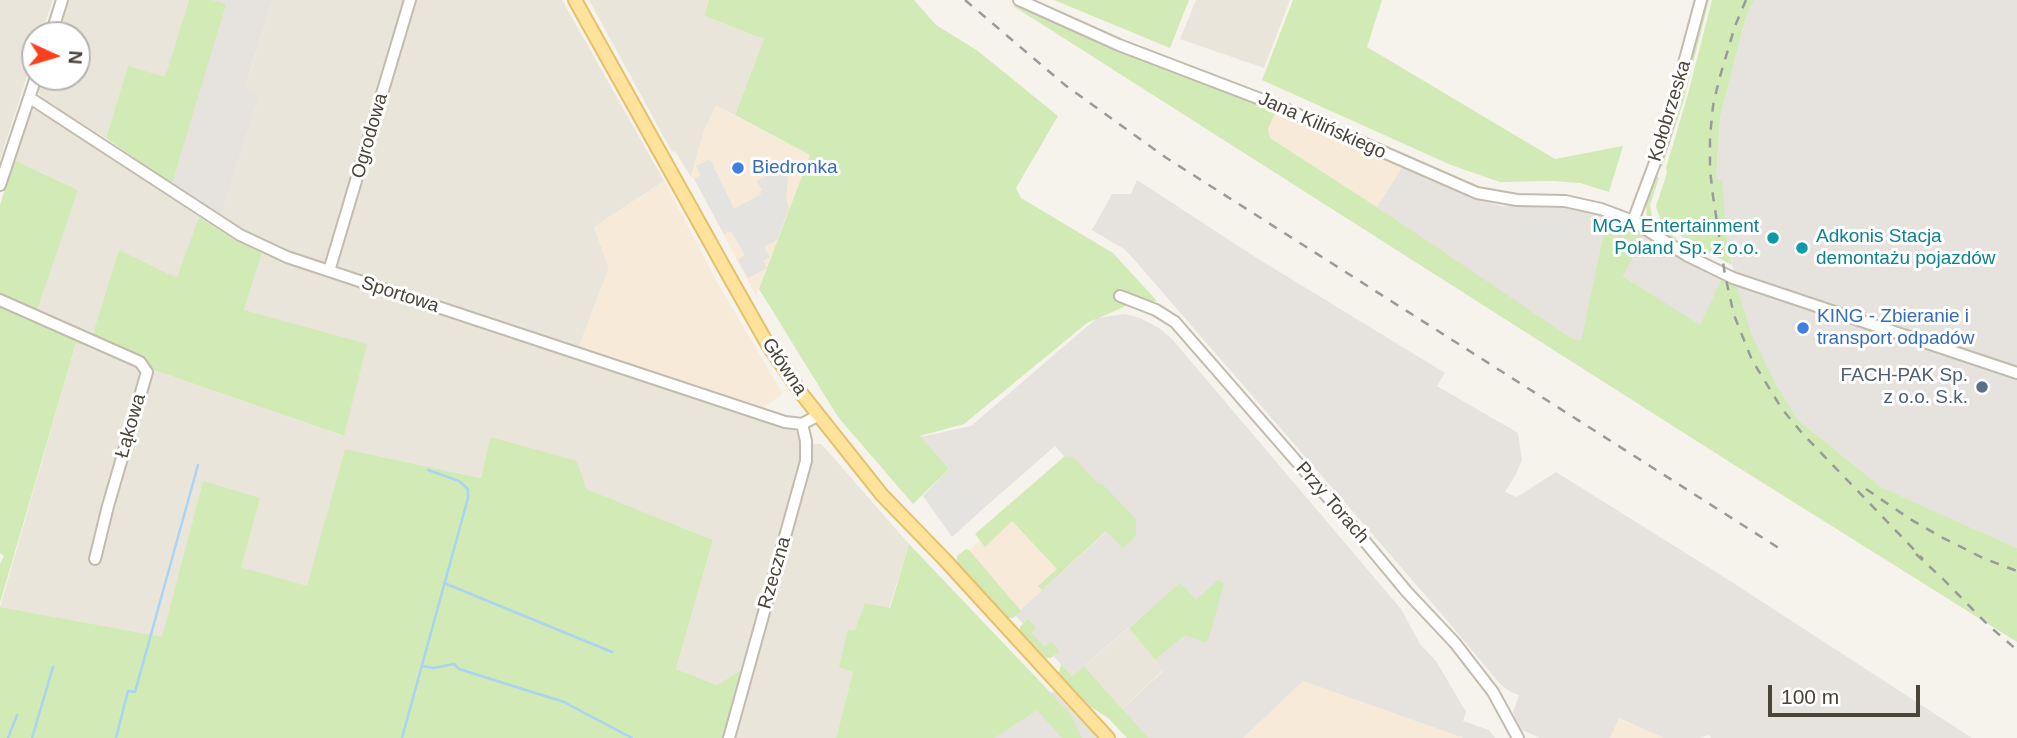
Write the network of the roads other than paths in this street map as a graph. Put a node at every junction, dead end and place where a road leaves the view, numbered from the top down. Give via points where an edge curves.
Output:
1 (62, 0) edge
2 (410, 0) edge
3 (576, 0) edge
4 (1019, 0) edge
5 (1701, 0) edge
6 (55, 21) edge
7 (32, 91) edge
8 (30, 98) junction
9 (0, 185) edge
10 (1633, 221) junction
11 (329, 271) junction
12 (1120, 296) dead end
13 (0, 300) edge
14 (2017, 373) edge
15 (817, 416) junction
16 (802, 424) junction
17 (95, 559) dead end
18 (729, 738) edge
19 (1108, 738) edge
20 (1518, 738) edge

1 - 6 street
2 - 11 street, Ogrodowa
3 - 15 main road, Główna via 762,334
4 - 10 street, Jana Kilińskiego via 1477,193 1581,203
5 - 10 street, Kołobrzeska via 1663,141
7 - 8 street
8 - 9 street
8 - 11 street, Sportowa via 240,235
10 - 14 street, Jana Kilińskiego via 1733,278
11 - 16 street, Sportowa
12 - 20 street, Przy Torach via 1175,322 1455,643 1493,692
13 - 17 street, Łąkowa via 140,362 147,372
15 - 16 street
15 - 19 main road, Główna via 882,495
16 - 18 street, Rzeczna via 806,461

